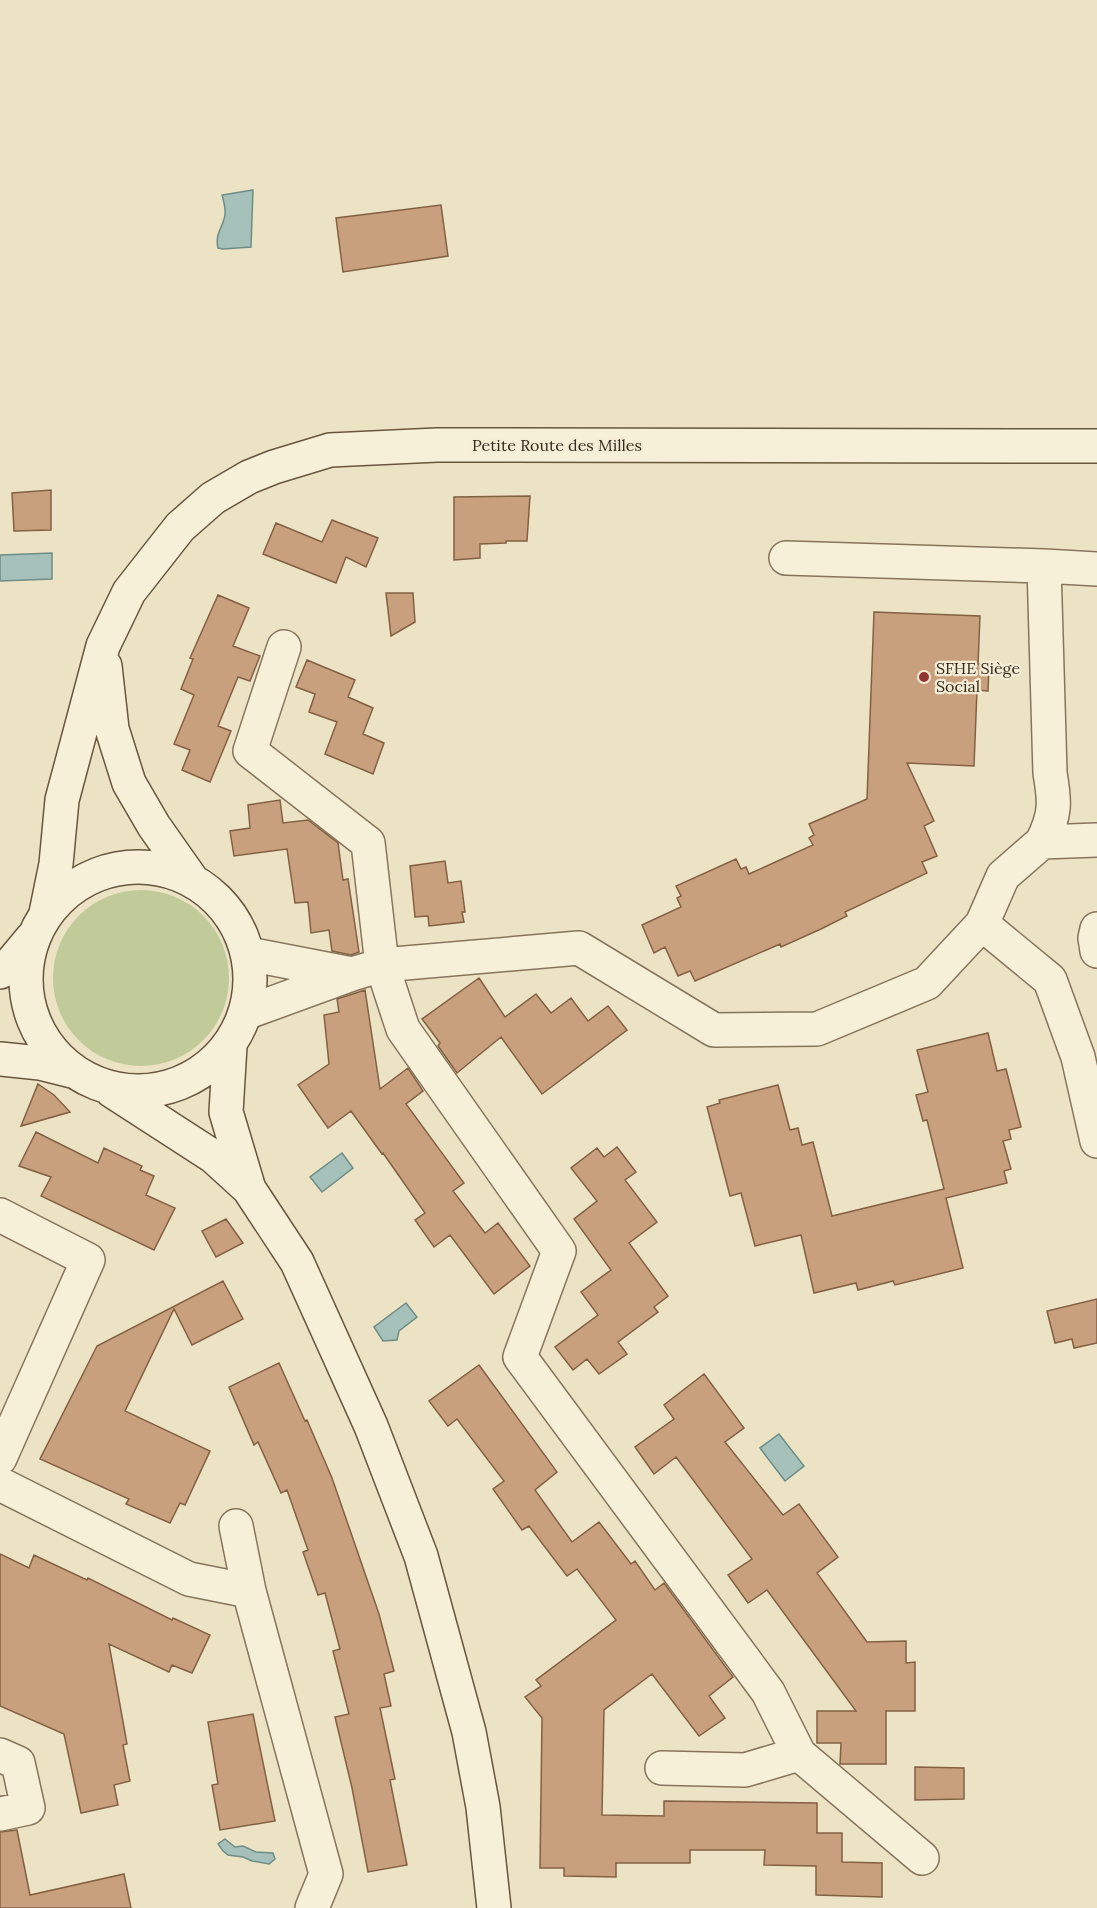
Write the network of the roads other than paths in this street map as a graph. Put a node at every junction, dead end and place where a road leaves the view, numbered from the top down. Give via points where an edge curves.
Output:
1 (1097, 446) edge
2 (786, 558) dead end
3 (1044, 566) junction
4 (1097, 569) edge
5 (103, 646) junction
6 (285, 648) dead end
7 (1097, 840) edge
8 (1042, 842) junction
9 (192, 880) junction
10 (982, 924) junction
11 (39, 926) junction
12 (1097, 929) edge
13 (1097, 951) edge
14 (248, 954) junction
15 (367, 970) junction
16 (0, 972) edge
17 (248, 1012) junction
18 (230, 1046) junction
19 (0, 1059) edge
20 (72, 1071) junction
21 (108, 1088) junction
22 (1097, 1142) edge
23 (249, 1189) junction
24 (0, 1215) edge
25 (0, 1458) edge
26 (0, 1484) edge
27 (236, 1526) dead end
28 (249, 1590) junction
29 (799, 1754) junction
30 (0, 1755) edge
31 (662, 1768) dead end
32 (0, 1814) edge
33 (921, 1858) dead end
34 (312, 1908) edge
35 (494, 1908) edge

1 - 5 street, Petite Route des Milles via 437,445 330,450 249,477 213,498 180,527 129,592
2 - 3 street
3 - 4 street
3 - 8 street via 1054,799 1051,823
5 - 9 street via 112,729 129,783
5 - 11 street, Petite Route des Milles via 62,800 56,864
6 - 15 street via 250,751 368,843
7 - 8 street
8 - 10 street via 1003,876
9 - 11 street via 140,866 83,880
9 - 14 street via 225,906
10 - 15 street via 927,983 816,1029 714,1030 579,948
10 - 22 street via 1050,980 1078,1057
11 - 16 street
11 - 20 street, Petite Route des Milles via 25,989 42,1039
12 - 13 street
14 - 15 street
14 - 17 street
15 - 17 street
15 - 29 street via 403,1029 559,1251 520,1357 768,1692
17 - 18 street
18 - 21 street via 198,1074 147,1092
18 - 23 street via 225,1112
19 - 20 street
20 - 21 street
21 - 23 street via 214,1157
23 - 35 street via 297,1262 372,1426 421,1556 469,1732 483,1807
24 - 25 street via 88,1260
26 - 28 street via 189,1579
27 - 28 street
28 - 34 street via 326,1874
29 - 31 street via 745,1770
29 - 33 street
30 - 32 street via 18,1764 28,1808

